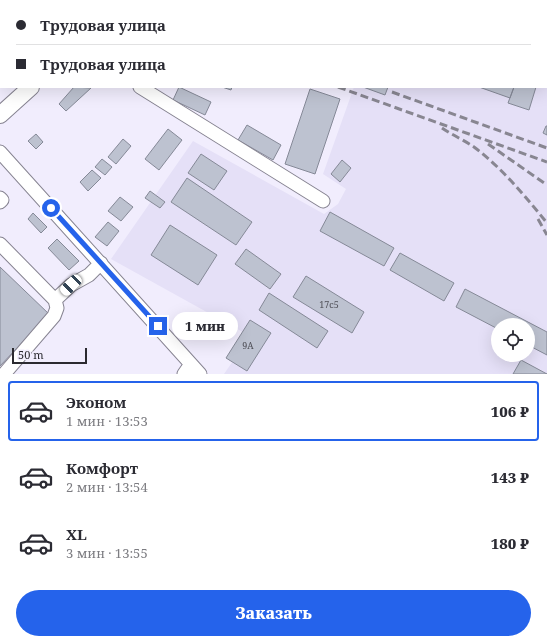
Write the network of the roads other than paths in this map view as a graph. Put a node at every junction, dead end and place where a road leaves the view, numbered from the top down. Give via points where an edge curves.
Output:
1 (30, 88) edge
2 (142, 88) edge
3 (0, 115) edge
4 (0, 152) edge
5 (0, 198) edge
6 (323, 201) dead end
7 (0, 202) edge
8 (0, 244) edge
9 (101, 264) junction
10 (55, 300) junction
11 (188, 369) edge
12 (4, 374) edge
13 (200, 374) edge

1 - 3 main road
2 - 6 street
4 - 9 street
5 - 7 street
8 - 10 street
9 - 10 street
9 - 11 street
10 - 12 street via 57,308 54,316
11 - 13 street

